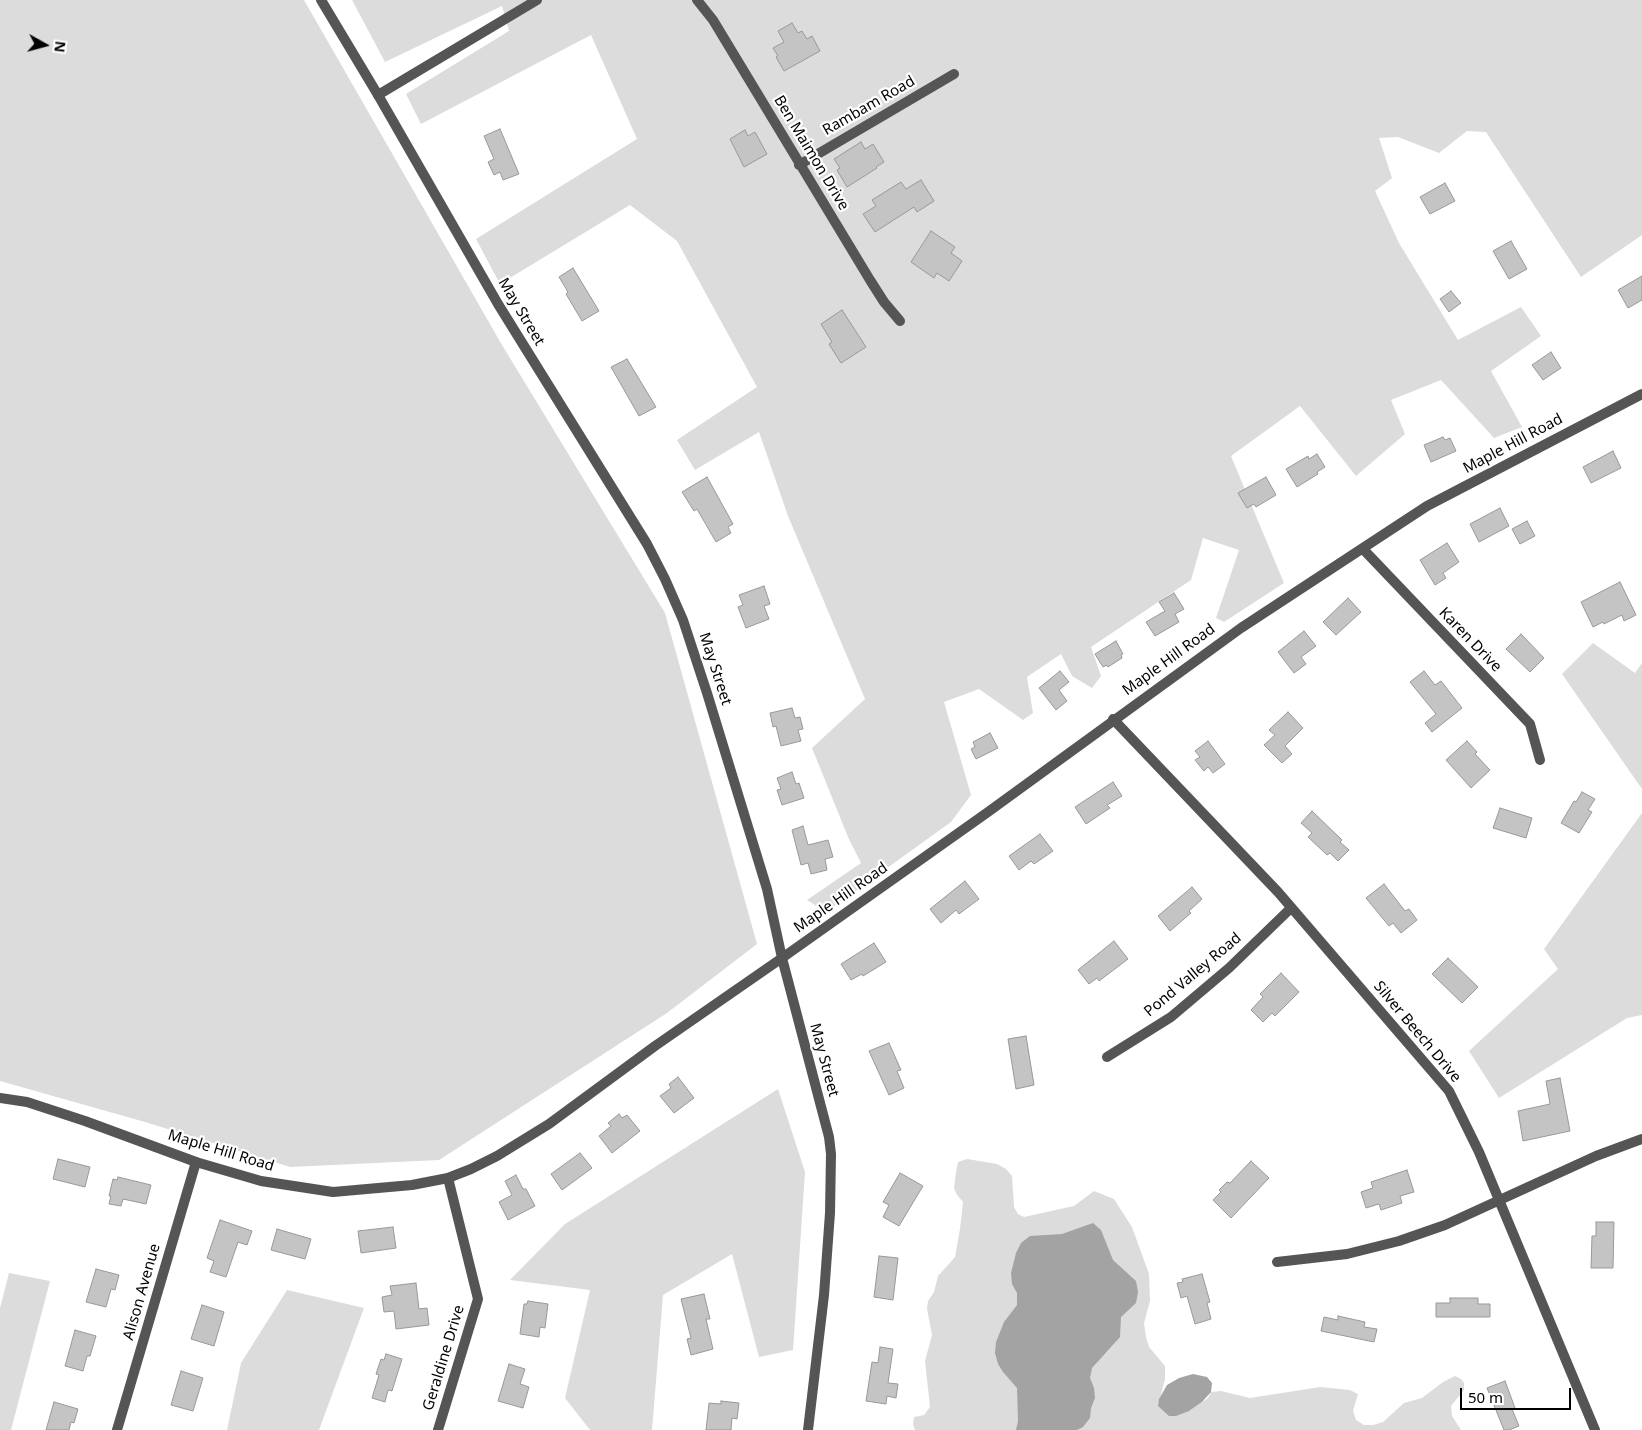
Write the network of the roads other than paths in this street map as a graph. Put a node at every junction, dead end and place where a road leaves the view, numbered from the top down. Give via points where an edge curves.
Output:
1 (321, 0) edge
2 (537, 0) edge
3 (697, 0) edge
4 (954, 74) dead end
5 (378, 95) junction
6 (799, 164) junction
7 (900, 321) dead end
8 (1642, 394) edge
9 (1363, 549) junction
10 (1113, 719) junction
11 (1540, 760) dead end
12 (1291, 908) junction
13 (782, 958) junction
14 (1107, 1057) dead end
15 (0, 1098) edge
16 (1642, 1138) edge
17 (196, 1162) junction
18 (448, 1178) junction
19 (1500, 1201) junction
20 (1277, 1262) dead end
21 (116, 1430) edge
22 (438, 1430) edge
23 (808, 1430) edge
24 (1595, 1430) edge

1 - 5 street, May Street
2 - 5 street
3 - 6 street, Ben Maimon Drive via 713,20
4 - 6 street, Rambam Road
5 - 13 street, May Street via 498,304 647,544 665,579 683,620 748,824
6 - 7 street, Ben Maimon Drive via 884,302
8 - 9 street, Maple Hill Road via 1427,506
9 - 10 street, Maple Hill Road via 1241,628
9 - 11 street, Karen Drive via 1530,724
10 - 12 street, Silver Beech Drive
10 - 13 street, Maple Hill Road
12 - 14 street, Pond Valley Road via 1229,968 1171,1017
12 - 19 street, Silver Beech Drive via 1449,1091
13 - 18 street, Maple Hill Road via 549,1124 497,1156
13 - 23 street, May Street via 823,1111 831,1154 830,1213
15 - 17 street, Maple Hill Road via 27,1102
16 - 19 street
17 - 18 street, Maple Hill Road via 261,1181 333,1192 380,1189
17 - 21 street, Alison Avenue
18 - 22 street, Geraldine Drive via 478,1299
19 - 20 street via 1399,1241 1347,1254
19 - 24 street, Silver Beech Drive

